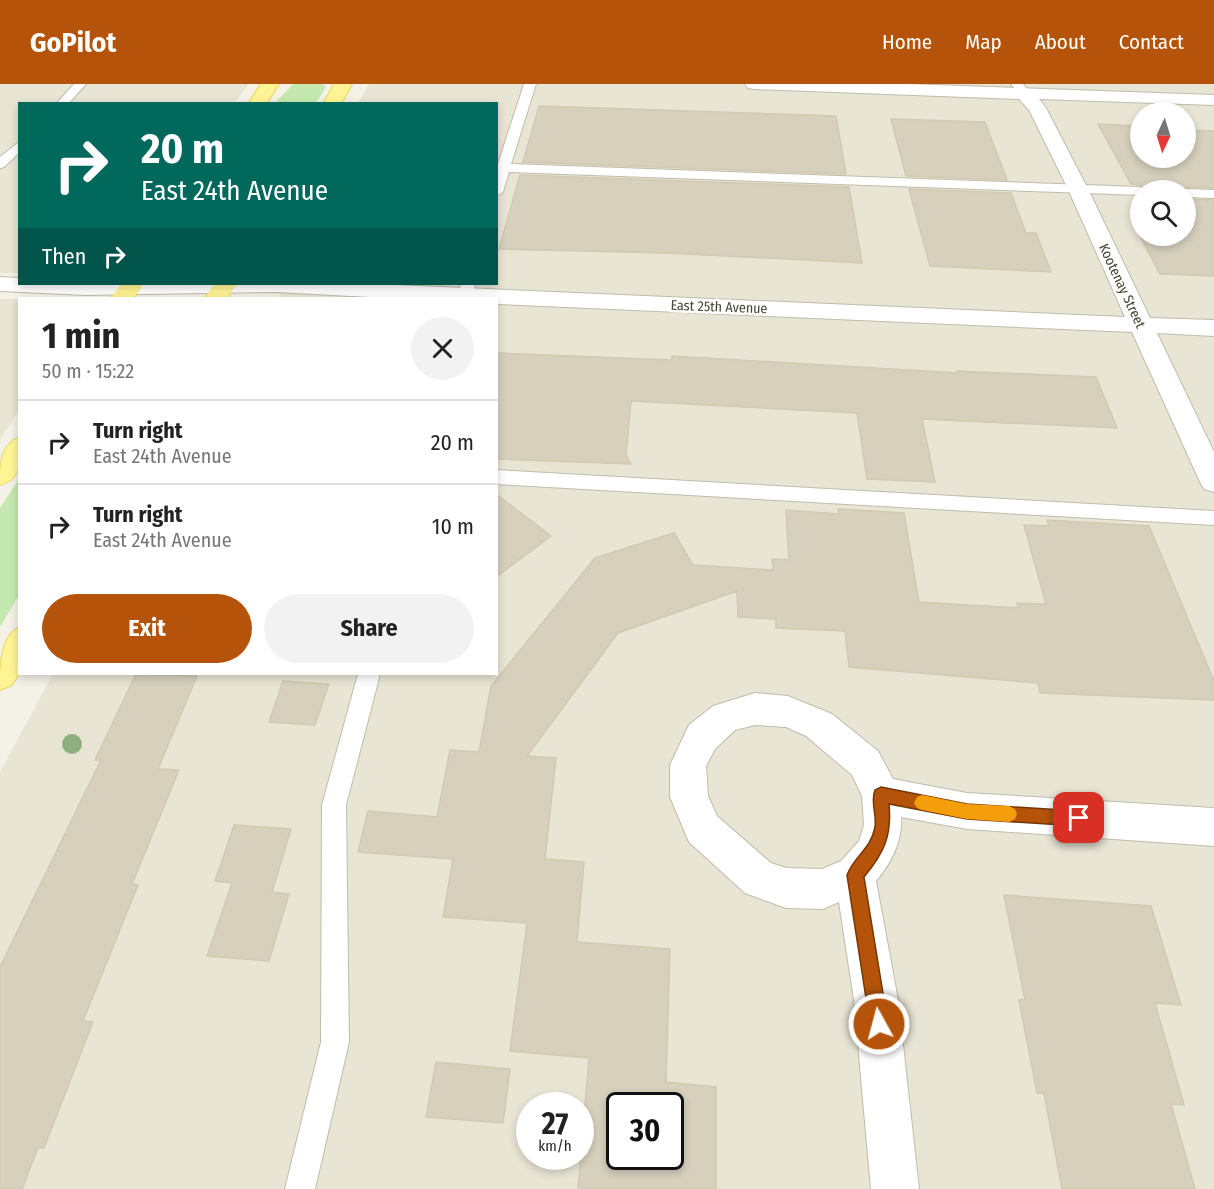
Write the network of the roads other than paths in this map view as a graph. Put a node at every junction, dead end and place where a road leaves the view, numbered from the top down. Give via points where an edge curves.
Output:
1 (81, 84) edge
2 (270, 84) edge
3 (343, 84) edge
4 (530, 84) edge
5 (754, 84) edge
6 (1021, 89) edge
7 (1214, 100) edge
8 (63, 102) edge
9 (258, 102) edge
10 (333, 102) edge
11 (18, 147) edge
12 (2, 159) edge
13 (504, 168) junction
14 (498, 186) edge
15 (1078, 189) junction
16 (1130, 191) edge
17 (1196, 193) edge
18 (1214, 194) edge
19 (0, 284) edge
20 (18, 285) edge
21 (21, 285) edge
22 (222, 289) edge
23 (128, 290) edge
24 (466, 293) edge
25 (1140, 325) junction
26 (1214, 328) edge
27 (18, 450) edge
28 (0, 475) edge
29 (498, 477) edge
30 (1214, 482) edge
31 (1214, 518) edge
32 (18, 644) edge
33 (0, 675) edge
34 (369, 675) edge
35 (881, 795) junction
36 (1214, 827) edge
37 (855, 875) junction
38 (300, 1189) edge
39 (895, 1189) edge

1 - 8 lane
2 - 9 main road
3 - 10 main road
4 - 13 lane
5 - 6 street
6 - 7 street
6 - 15 street, Kootenay Street via 1037,108
11 - 12 lane
13 - 14 lane
13 - 15 lane
15 - 16 lane
15 - 25 street, Kootenay Street
17 - 18 lane
19 - 20 street, East 25th Avenue
21 - 23 street, East 25th Avenue
22 - 23 street, East 25th Avenue
22 - 24 street, East 25th Avenue via 277,285
24 - 25 street, East 25th Avenue
25 - 26 street, East 25th Avenue
25 - 30 street, Kootenay Street
27 - 28 main road
29 - 31 lane
32 - 33 main road
34 - 38 lane via 334,805 335,1042
35 - 36 street via 967,812
35 - 37 street via 884,825 875,852
35 - 37 street via 865,763 819,725 788,711 755,709 725,717 702,737 688,765 688,797 702,829 759,879 786,888 823,889
37 - 39 street via 876,1000

